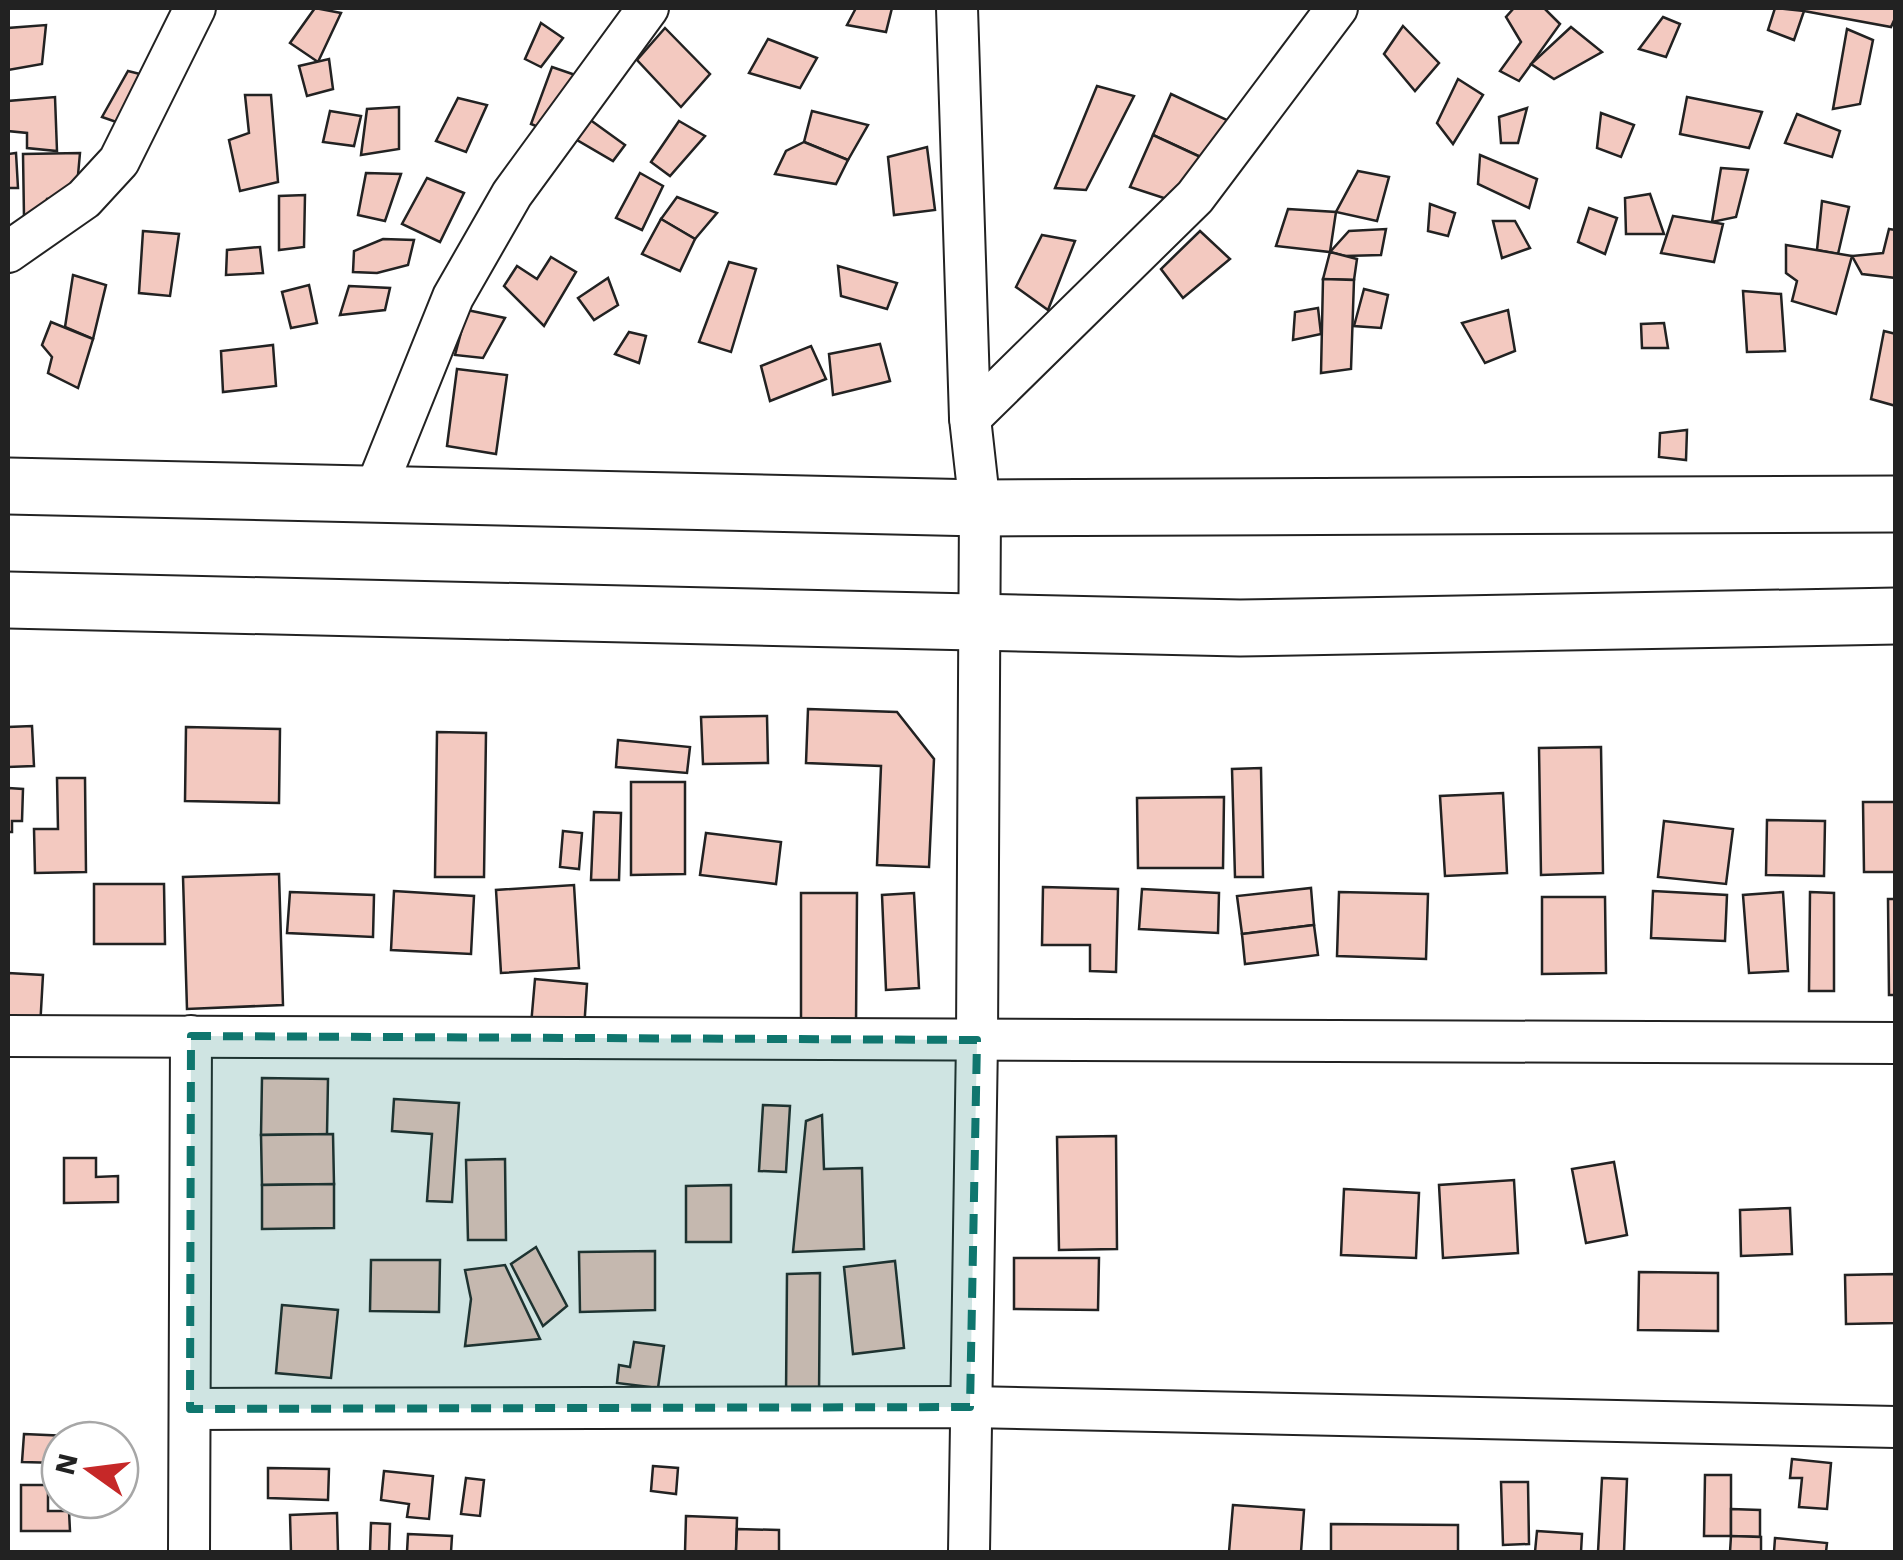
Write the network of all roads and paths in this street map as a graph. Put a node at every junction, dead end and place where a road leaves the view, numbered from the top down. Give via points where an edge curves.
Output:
1 (195, 8) edge
2 (648, 8) edge
3 (958, 8) edge
4 (1336, 8) edge
5 (8, 252) edge
6 (970, 418) junction
7 (8, 486) edge
8 (374, 493) junction
9 (1896, 504) edge
10 (980, 508) junction
11 (8, 600) edge
12 (1896, 616) edge
13 (980, 622) junction
14 (8, 1036) edge
15 (191, 1036) junction
16 (977, 1040) junction
17 (1896, 1043) edge
18 (970, 1407) junction
19 (190, 1409) junction
20 (1896, 1427) edge
21 (189, 1552) edge
22 (968, 1552) edge

1 - 5 street via 118,160 84,199
2 - 8 street via 512,194 452,298
3 - 6 street
4 - 6 street via 1195,197
6 - 10 street
7 - 8 main road
8 - 10 main road
9 - 10 main road
10 - 13 street
11 - 13 main road
12 - 13 main road via 1240,628
13 - 16 street
14 - 15 street
15 - 16 street
15 - 19 street
16 - 17 street
16 - 18 street
18 - 19 street
18 - 20 street
18 - 22 street
19 - 21 street

